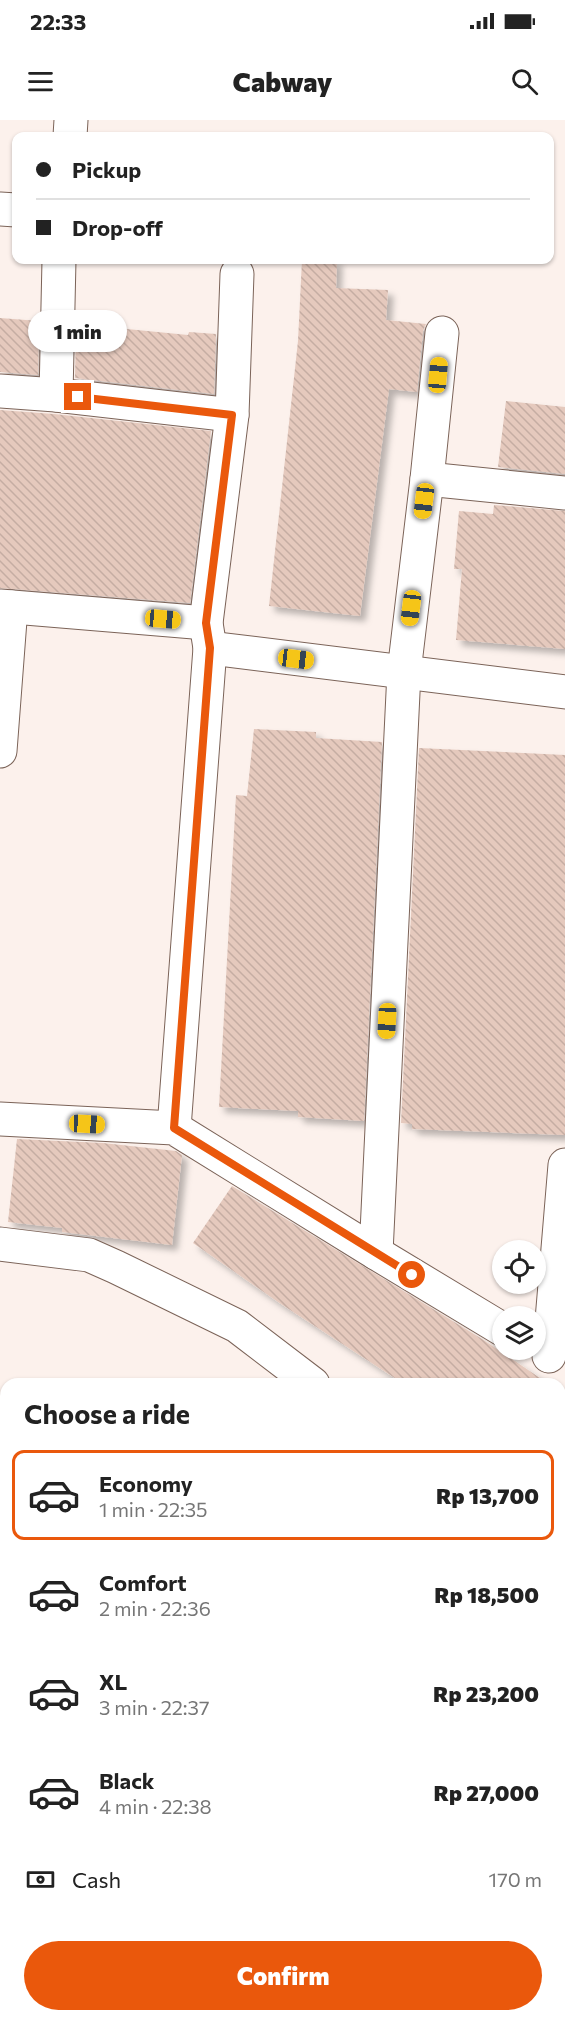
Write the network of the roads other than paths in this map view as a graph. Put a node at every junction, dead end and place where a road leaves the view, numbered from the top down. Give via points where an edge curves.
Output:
1 (59, 264) edge
2 (237, 274) dead end
3 (442, 333) dead end
4 (0, 391) edge
5 (56, 395) junction
6 (232, 415) junction
7 (427, 479) junction
8 (565, 493) edge
9 (6, 606) edge
10 (208, 636) junction
11 (404, 672) junction
12 (565, 692) edge
13 (0, 751) edge
14 (0, 1119) edge
15 (174, 1128) junction
16 (565, 1165) edge
17 (0, 1244) edge
18 (376, 1253) junction
19 (492, 1323) edge
20 (550, 1354) edge
21 (305, 1378) edge

1 - 5 street
2 - 6 street
3 - 7 street
4 - 5 street
5 - 6 street
6 - 10 street
7 - 8 street
7 - 11 street
9 - 10 street
9 - 13 street
10 - 11 street
10 - 15 street
11 - 12 street
11 - 18 street
14 - 15 street
15 - 18 street
16 - 20 street
17 - 21 street via 89,1255 237,1326
18 - 19 street

